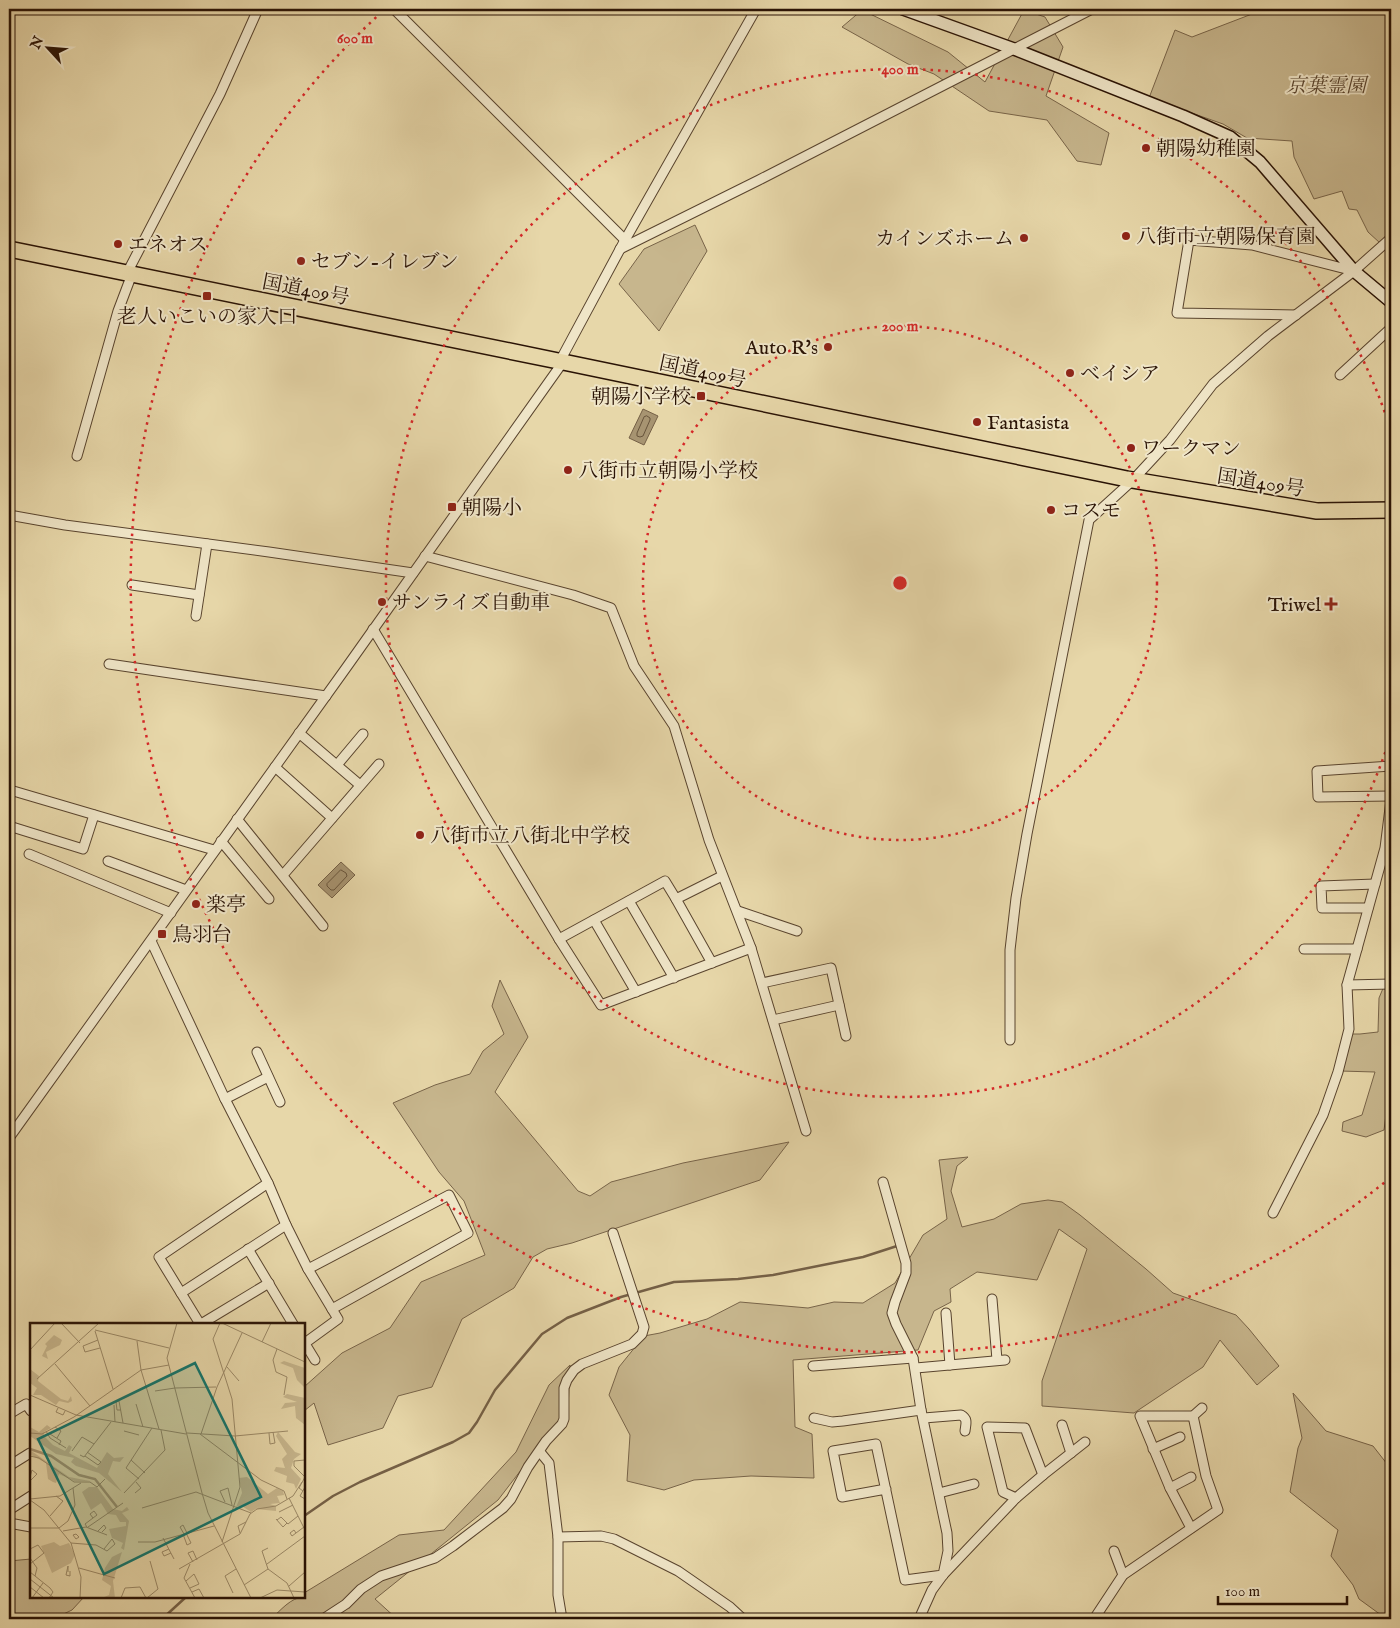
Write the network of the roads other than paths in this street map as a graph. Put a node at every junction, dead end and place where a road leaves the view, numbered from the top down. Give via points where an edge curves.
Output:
1 (258, 9) edge
2 (394, 9) edge
3 (756, 9) edge
4 (903, 9) edge
5 (1092, 9) edge
6 (1014, 49) junction
7 (1391, 238) edge
8 (625, 240) junction
9 (9, 249) edge
10 (620, 249) junction
11 (1354, 271) junction
12 (130, 274) junction
13 (1391, 302) edge
14 (1296, 315) junction
15 (1391, 328) edge
16 (562, 361) junction
17 (1340, 376) dead end
18 (77, 456) dead end
19 (1133, 480) junction
20 (1391, 510) edge
21 (9, 515) edge
22 (207, 544) junction
23 (425, 556) junction
24 (413, 573) junction
25 (132, 585) dead end
26 (199, 595) junction
27 (196, 616) dead end
28 (373, 629) junction
29 (110, 664) dead end
30 (326, 696) junction
31 (299, 733) junction
32 (363, 734) dead end
33 (379, 764) dead end
34 (337, 765) junction
35 (1391, 766) edge
36 (275, 767) junction
37 (360, 785) junction
38 (1391, 796) edge
39 (9, 798) edge
40 (1391, 804) edge
41 (94, 815) junction
42 (332, 818) junction
43 (237, 819) junction
44 (9, 826) edge
45 (221, 841) junction
46 (214, 850) junction
47 (29, 854) dead end
48 (108, 861) dead end
49 (283, 875) junction
50 (722, 876) junction
51 (1375, 884) junction
52 (186, 890) junction
53 (269, 899) dead end
54 (676, 899) junction
55 (629, 901) junction
56 (1368, 908) junction
57 (738, 912) junction
58 (171, 913) junction
59 (594, 920) junction
60 (323, 926) dead end
61 (797, 931) dead end
62 (559, 939) junction
63 (151, 941) junction
64 (751, 948) junction
65 (1304, 949) dead end
66 (1356, 949) junction
67 (712, 963) junction
68 (674, 978) junction
69 (762, 983) junction
70 (1391, 984) edge
71 (1346, 985) junction
72 (636, 992) junction
73 (839, 1005) junction
74 (773, 1020) junction
75 (846, 1036) dead end
76 (1010, 1040) dead end
77 (257, 1052) dead end
78 (268, 1077) junction
79 (225, 1099) junction
80 (280, 1102) dead end
81 (806, 1131) dead end
82 (9, 1138) edge
83 (883, 1182) dead end
84 (268, 1183) junction
85 (1274, 1213) dead end
86 (286, 1225) junction
87 (613, 1233) dead end
88 (248, 1249) junction
89 (308, 1269) junction
90 (268, 1283) junction
91 (181, 1294) junction
92 (992, 1299) dead end
93 (332, 1309) junction
94 (946, 1313) dead end
95 (292, 1322) edge
96 (199, 1323) edge
97 (202, 1323) edge
98 (305, 1341) edge
99 (305, 1344) edge
100 (914, 1358) junction
101 (315, 1360) dead end
102 (950, 1365) junction
103 (813, 1366) dead end
104 (916, 1368) junction
105 (1202, 1408) dead end
106 (30, 1410) edge
107 (9, 1414) edge
108 (922, 1414) junction
109 (1193, 1416) junction
110 (814, 1418) dead end
111 (1062, 1425) dead end
112 (965, 1431) dead end
113 (1180, 1437) dead end
114 (1085, 1442) dead end
115 (1153, 1449) junction
116 (540, 1452) junction
117 (30, 1453) edge
118 (1071, 1453) junction
119 (9, 1466) edge
120 (1043, 1475) junction
121 (1191, 1476) dead end
122 (974, 1484) dead end
123 (1170, 1488) junction
124 (886, 1489) junction
125 (939, 1493) junction
126 (30, 1497) edge
127 (1016, 1498) junction
128 (9, 1510) edge
129 (9, 1523) edge
130 (30, 1527) edge
131 (1191, 1528) junction
132 (558, 1537) junction
133 (1114, 1551) dead end
134 (943, 1575) junction
135 (1124, 1575) junction
136 (323, 1619) edge
137 (562, 1619) edge
138 (743, 1619) edge
139 (919, 1619) edge
140 (1094, 1619) edge

1 - 12 street via 220,94
2 - 8 street
3 - 8 street
4 - 6 street
5 - 6 street
6 - 10 street
6 - 11 street via 1230,137 1260,162
7 - 11 street
8 - 10 street
9 - 12 highway, 国道409号
10 - 16 street
11 - 13 street
11 - 14 street
11 - 14 street via 1252,245 1189,240 1177,313
12 - 16 highway, 国道409号
12 - 18 street
14 - 19 street via 1213,384 1170,440
15 - 17 street
16 - 19 highway, 国道409号
16 - 23 street
19 - 20 highway, 国道409号 via 1317,511
19 - 76 street via 1089,520 1016,898 1010,950
21 - 22 street
22 - 24 street
22 - 26 street
23 - 24 street
23 - 50 street via 612,608 634,666 674,726
24 - 28 street
25 - 26 street
26 - 27 street
28 - 30 street
28 - 62 street
29 - 30 street
30 - 31 street
31 - 34 street
31 - 36 street
32 - 34 street
33 - 37 street
34 - 37 street
35 - 38 street via 1317,770 1318,797
36 - 42 street
36 - 43 street
37 - 42 street
39 - 41 street via 10,790
40 - 51 street via 1385,848
41 - 44 street via 83,848
41 - 46 street
42 - 49 street
43 - 45 street
43 - 49 street
45 - 46 street
45 - 53 street
46 - 52 street
47 - 58 street
48 - 52 street
49 - 60 street
50 - 54 street
50 - 57 street
51 - 56 street
51 - 56 street via 1321,886 1322,908
52 - 58 street
54 - 55 street via 665,881
54 - 67 street
55 - 59 street
55 - 68 street
56 - 66 street
57 - 61 street
57 - 64 street
58 - 63 street
59 - 62 street
59 - 72 street
62 - 72 street via 602,1006
63 - 79 street
63 - 82 street
64 - 67 street
64 - 69 street
65 - 66 street
66 - 71 street
67 - 68 street
68 - 72 street
69 - 73 street via 831,968
69 - 74 street
70 - 71 street
71 - 85 street via 1349,1029 1338,1072 1323,1115
73 - 74 street
73 - 75 street
74 - 81 street
77 - 78 street
78 - 79 street
78 - 80 street
79 - 84 street
83 - 100 street via 906,1263 906,1274 892,1314
84 - 86 street
84 - 91 street via 160,1256
86 - 88 street
86 - 89 street
87 - 116 street via 644,1327 642,1334 632,1344 574,1370 564,1388 562,1424
88 - 90 street
88 - 91 street
89 - 93 street
89 - 93 street via 449,1195 468,1232
90 - 95 street
90 - 97 street
91 - 96 street
92 - 102 street via 1001,1360
93 - 98 street via 338,1319
94 - 102 street
99 - 101 street
100 - 103 street
100 - 104 street
102 - 104 street
104 - 108 street
105 - 109 street
106 - 107 street via 26,1404
108 - 110 street via 832,1422
108 - 112 street via 960,1415 967,1422
108 - 125 street
109 - 115 street via 1140,1416
109 - 131 street via 1206,1476 1218,1510
111 - 118 street
113 - 115 street
114 - 118 street
115 - 123 street
116 - 132 street via 549,1463
116 - 136 street via 503,1508 435,1558 381,1576
117 - 119 street
118 - 120 street
120 - 127 street
120 - 127 street via 1025,1428 987,1427 1003,1492
121 - 123 street
122 - 125 street
123 - 131 street
124 - 124 street via 876,1444 833,1452 842,1497
124 - 134 street via 905,1580
125 - 134 street via 948,1551
126 - 128 street
127 - 134 street
129 - 130 street
131 - 135 street
132 - 137 street via 558,1596
132 - 138 street via 601,1536 614,1539 678,1571
133 - 135 street
134 - 139 street
135 - 140 street

